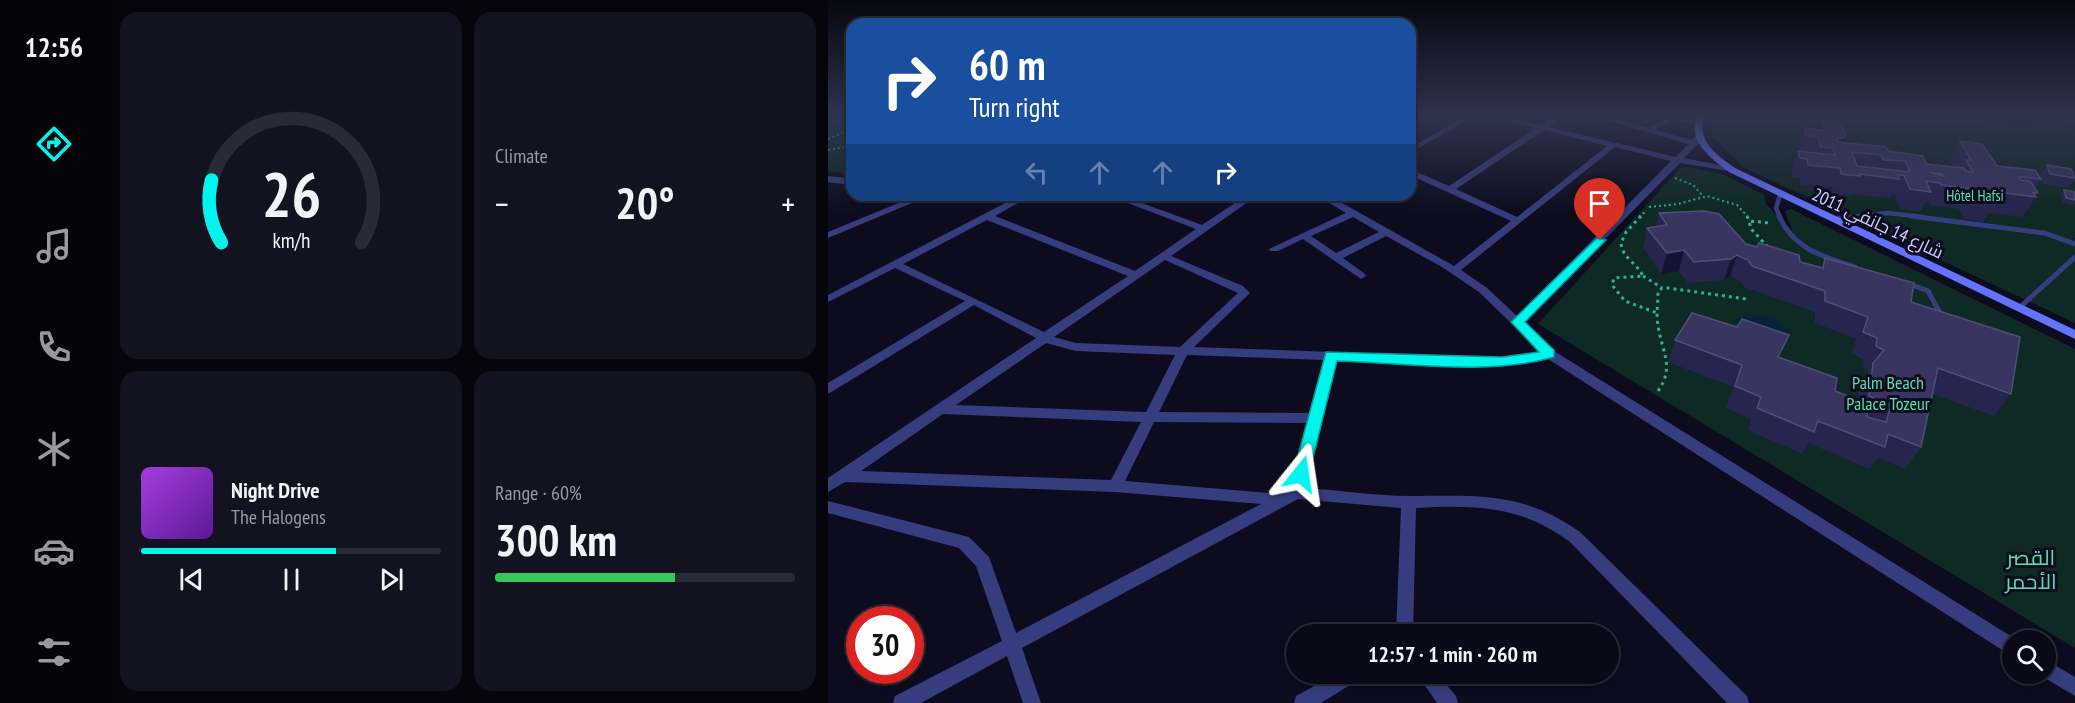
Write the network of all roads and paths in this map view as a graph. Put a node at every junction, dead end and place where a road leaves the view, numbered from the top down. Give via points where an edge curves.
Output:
1 (1511, 148) edge
2 (1609, 148) edge
3 (1626, 148) edge
4 (1688, 148) edge
5 (1704, 148) edge
6 (1676, 159) junction
7 (1732, 170) junction
8 (1416, 175) edge
9 (828, 179) edge
10 (846, 181) edge
11 (1670, 184) dead end
12 (1449, 190) junction
13 (1780, 195) junction
14 (1703, 196) dead end
15 (1657, 198) dead end
16 (911, 201) edge
17 (1014, 201) edge
18 (1137, 201) edge
19 (1244, 201) edge
20 (1335, 201) edge
21 (1650, 206) junction
22 (1353, 213) junction
23 (987, 216) junction
24 (1831, 220) junction
25 (1518, 221) junction
26 (1749, 221) junction
27 (1784, 226) junction
28 (1201, 228) junction
29 (1386, 232) junction
30 (828, 234) edge
31 (1304, 235) junction
32 (2075, 244) edge
33 (1274, 249) dead end
34 (1771, 249) edge
35 (1163, 256) junction
36 (2075, 257) edge
37 (1335, 258) junction
38 (895, 264) junction
39 (1863, 269) edge
40 (1454, 271) junction
41 (1136, 275) junction
42 (1361, 276) dead end
43 (1643, 276) junction
44 (1904, 282) edge
45 (1662, 288) junction
46 (828, 299) edge
47 (1746, 299) dead end
48 (973, 301) junction
49 (2019, 308) junction
50 (1657, 313) junction
51 (1940, 313) edge
52 (1517, 322) junction
53 (2075, 335) edge
54 (1043, 338) junction
55 (1183, 351) junction
56 (1550, 354) junction
57 (1331, 356) junction
58 (828, 389) edge
59 (1658, 392) dead end
60 (939, 409) junction
61 (1150, 417) junction
62 (1315, 418) junction
63 (843, 476) junction
64 (828, 486) edge
65 (1115, 486) junction
66 (1289, 497) junction
67 (1409, 502) junction
68 (828, 507) edge
69 (1404, 624) edge
70 (2002, 641) edge
71 (1010, 643) junction
72 (2056, 675) edge
73 (1335, 684) edge
74 (1434, 684) edge
75 (2075, 687) edge
76 (902, 703) edge
77 (1032, 703) edge
78 (1303, 703) edge
79 (1449, 703) edge
80 (1740, 703) edge

1 - 12 street
2 - 25 street
3 - 6 street
4 - 6 street
5 - 7 main road, شارع 14 جانفي 2011
6 - 7 street
6 - 52 street
7 - 13 main road, شارع 14 جانفي 2011
8 - 12 street
9 - 10 street
11 - 14 path via 1676,177 1693,185
12 - 25 street
13 - 24 main road, شارع 14 جانفي 2011
13 - 27 lane via 1776,208
15 - 21 path
16 - 30 street
17 - 23 street
18 - 28 street
19 - 28 street
20 - 22 street
21 - 26 path via 1712,197 1742,209
21 - 43 path via 1621,238 1624,255 1638,263
22 - 29 street
22 - 31 street
23 - 38 street
23 - 41 street
24 - 32 lane via 1888,213 2044,233
24 - 49 main road, شارع 14 جانفي 2011
25 - 40 street
26 - 27 path
26 - 34 path via 1751,229
27 - 39 lane via 1793,240 1814,254
28 - 35 street
29 - 37 street
29 - 40 street
31 - 33 street
31 - 37 street
35 - 41 street
35 - 55 street via 1245,293
36 - 49 lane
37 - 42 street
38 - 46 street
38 - 48 street
40 - 52 street via 1483,290
41 - 54 street
43 - 45 path
43 - 50 path via 1614,278 1612,285 1623,301
44 - 51 lane via 1928,291
45 - 47 path via 1717,292
45 - 50 path via 1658,292
48 - 54 street
48 - 58 street
49 - 53 main road, شارع 14 جانفي 2011
50 - 59 path via 1668,369
52 - 56 street
54 - 55 street via 1076,347
54 - 60 street
55 - 57 street
55 - 61 street
56 - 57 street via 1502,362
56 - 70 street
57 - 62 street
60 - 61 street
60 - 63 street
61 - 62 street
61 - 65 street
62 - 66 street
63 - 64 street
63 - 65 street
65 - 66 street
66 - 67 street
66 - 71 street
67 - 69 street
67 - 80 street via 1516,505 1558,522
68 - 71 street via 964,542 983,562
71 - 76 street
71 - 77 street
72 - 75 street
73 - 78 street
74 - 79 street

